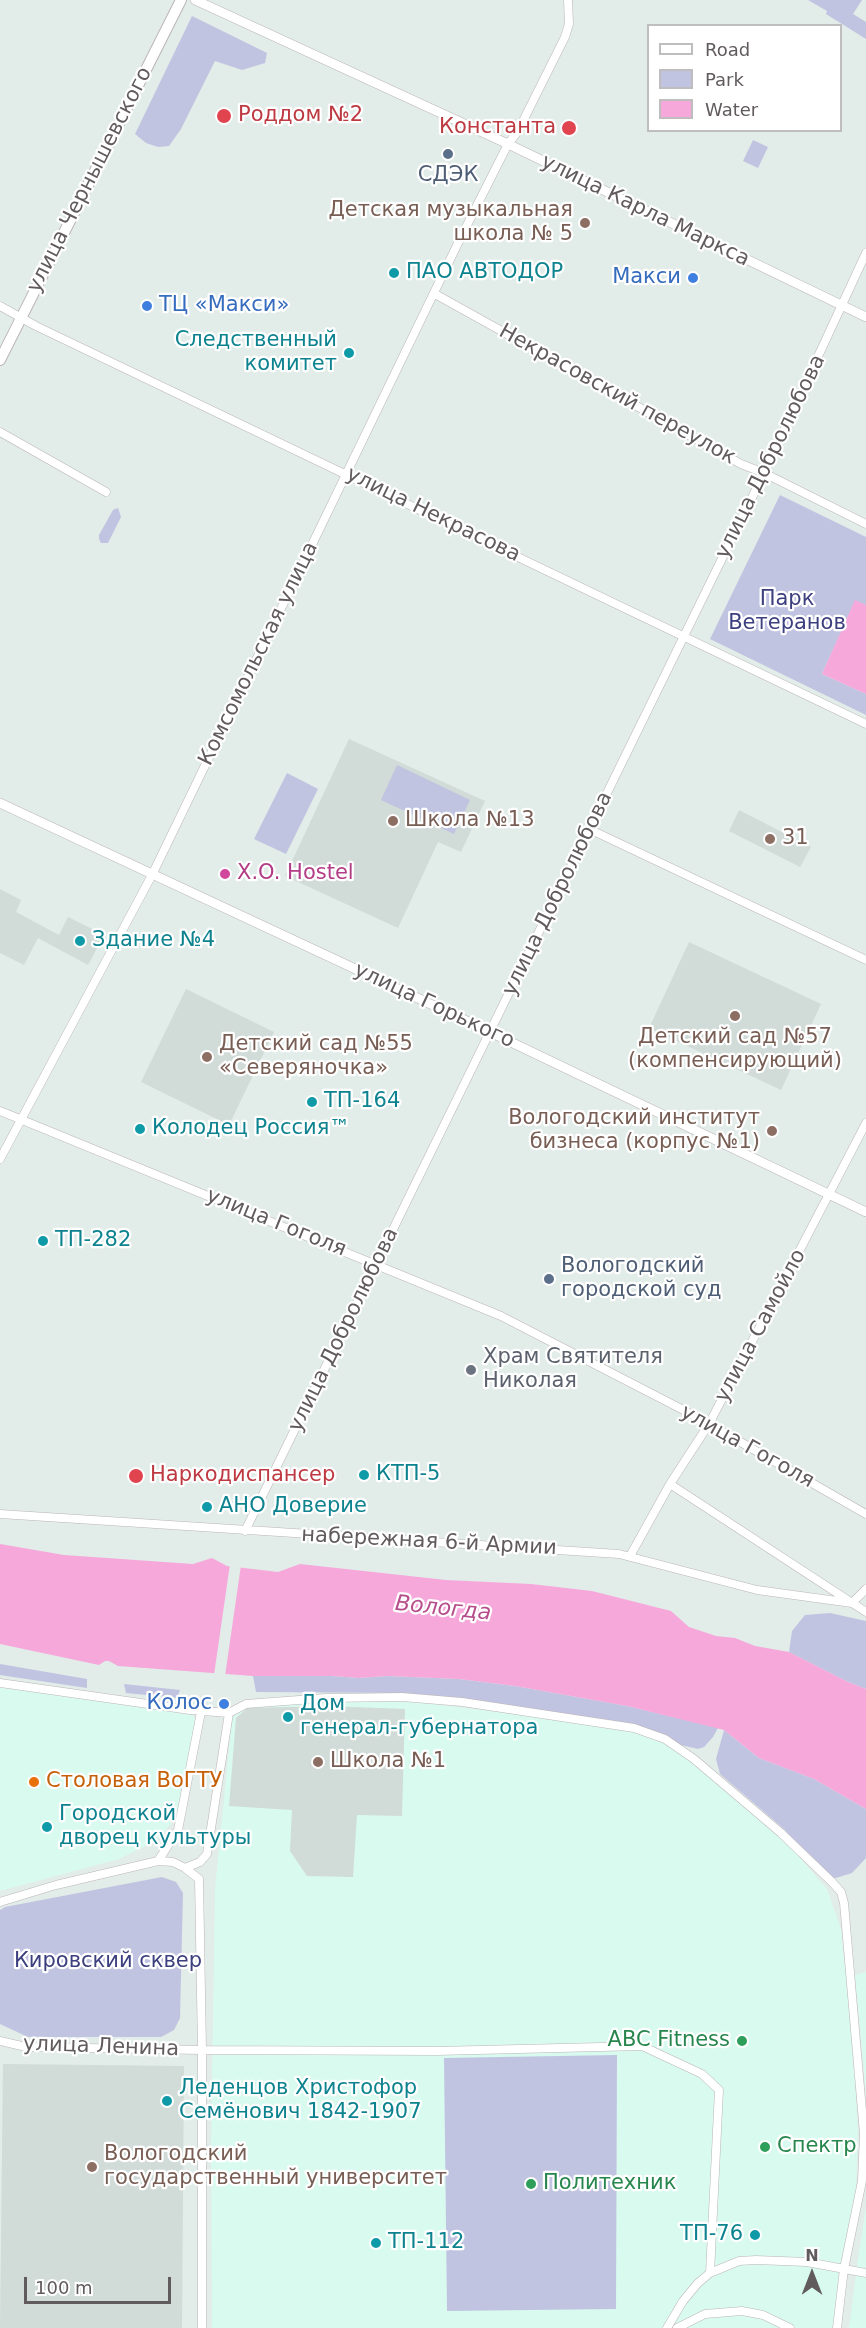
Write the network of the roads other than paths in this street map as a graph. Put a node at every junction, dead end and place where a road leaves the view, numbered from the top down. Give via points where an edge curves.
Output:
1 (181, 0) edge
2 (195, 0) edge
3 (568, 0) edge
4 (508, 144) junction
5 (866, 254) edge
6 (435, 294) junction
7 (0, 306) edge
8 (842, 306) junction
9 (866, 317) edge
10 (21, 318) junction
11 (0, 360) edge
12 (0, 432) edge
13 (764, 473) junction
14 (347, 474) junction
15 (106, 492) dead end
16 (866, 524) edge
17 (684, 636) junction
18 (866, 724) edge
19 (0, 803) edge
20 (589, 830) junction
21 (152, 875) junction
22 (866, 960) edge
23 (491, 1033) junction
24 (0, 1111) edge
25 (21, 1119) junction
26 (866, 1123) edge
27 (0, 1159) edge
28 (830, 1195) junction
29 (866, 1212) edge
30 (376, 1264) junction
31 (709, 1424) junction
32 (670, 1484) junction
33 (0, 1514) edge
34 (866, 1514) edge
35 (245, 1531) junction
36 (630, 1556) junction
37 (866, 1589) edge
38 (852, 1603) junction
39 (866, 1612) edge
40 (0, 1683) edge
41 (201, 1712) junction
42 (229, 1713) junction
43 (159, 1861) junction
44 (185, 1868) junction
45 (0, 1902) edge
46 (0, 2041) edge
47 (202, 2050) junction
48 (844, 2269) junction
49 (710, 2273) junction
50 (866, 2273) edge
51 (202, 2328) edge
52 (667, 2328) edge
53 (676, 2328) edge
54 (790, 2328) edge
55 (837, 2328) edge

1 - 10 main road, улица Чернышевского
2 - 4 street, улица Карла Маркса
3 - 4 street, Комсомольская улица via 565,37
4 - 6 street, Комсомольская улица
4 - 8 street, улица Карла Маркса
5 - 8 street, улица Добролюбова
6 - 13 street, Некрасовский переулок via 741,464
6 - 14 street, Комсомольская улица
7 - 10 street, улица Некрасова
8 - 9 street, улица Карла Маркса
8 - 13 street, улица Добролюбова
10 - 11 main road, улица Чернышевского
10 - 14 street, улица Некрасова
12 - 15 street
13 - 16 street, Некрасовский переулок
13 - 17 street, улица Добролюбова
14 - 17 street, улица Некрасова
14 - 21 street, Комсомольская улица
17 - 18 street, улица Некрасова
17 - 20 street, улица Добролюбова
19 - 21 street, улица Горького
20 - 22 street
20 - 23 street, улица Добролюбова
21 - 23 street, улица Горького
21 - 25 street, Комсомольская улица
23 - 28 street, улица Горького
23 - 30 street, улица Добролюбова
24 - 25 street, улица Гоголя
25 - 27 street, Комсомольская улица
25 - 30 street, улица Гоголя
26 - 28 street, улица Самойло
28 - 29 street, улица Горького
28 - 31 street, улица Самойло
30 - 31 street, улица Гоголя via 501,1316
30 - 35 street, улица Добролюбова
31 - 32 street, улица Самойло
31 - 34 street, улица Гоголя
32 - 36 street, улица Самойло
32 - 38 street, набережная 6-й Армии
33 - 35 street, набережная 6-й Армии
35 - 36 street, набережная 6-й Армии
36 - 38 street, набережная 6-й Армии via 757,1590
37 - 38 street
38 - 39 street, набережная 6-й Армии
40 - 41 street
41 - 42 street
41 - 43 street via 178,1830
42 - 44 street via 207,1854
42 - 48 street via 246,1704 268,1701 402,1697 634,1728 680,1748 782,1833 841,1892 844,1903 864,2134 862,2181
43 - 44 street
43 - 45 street
44 - 47 street via 199,1879
46 - 47 street, улица Ленина via 26,2047
47 - 49 street, улица Ленина via 437,2051 642,2046 702,2074 719,2090
47 - 51 street
48 - 49 street via 807,2262 756,2260 733,2263
48 - 50 street
48 - 55 street
49 - 52 street via 683,2301
53 - 54 street via 705,2314 742,2311 763,2315

